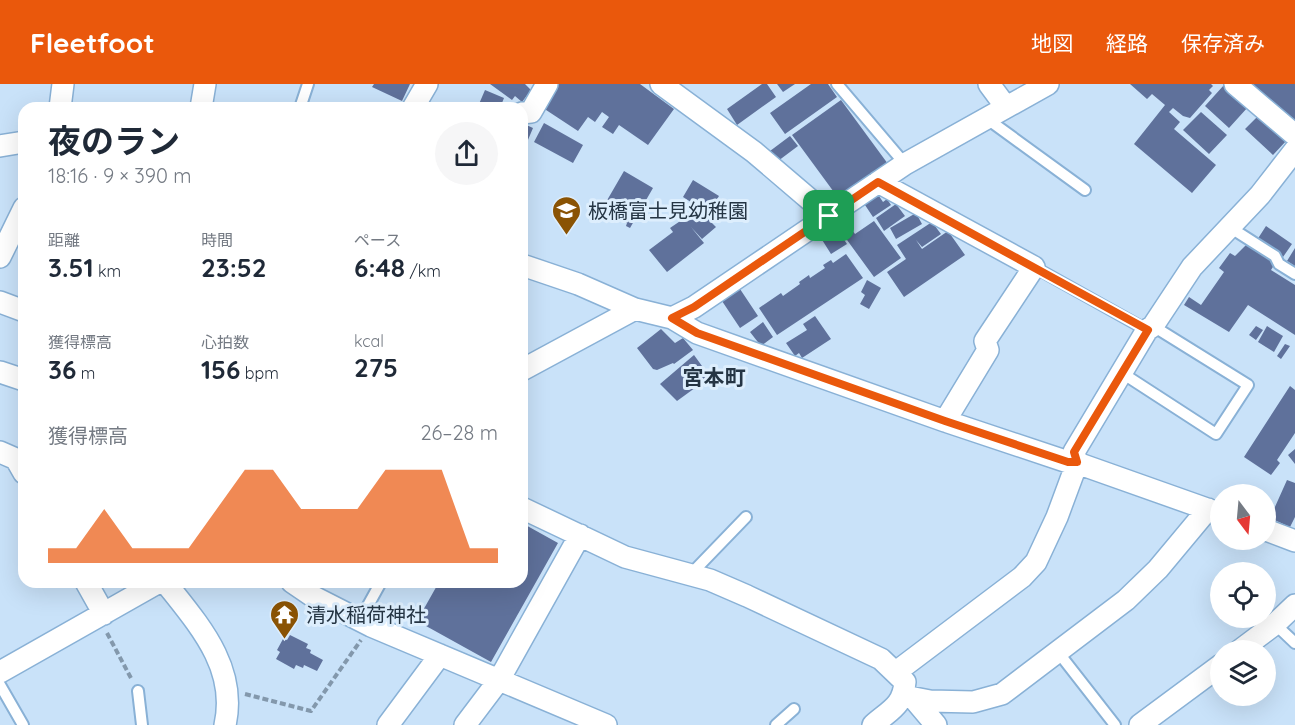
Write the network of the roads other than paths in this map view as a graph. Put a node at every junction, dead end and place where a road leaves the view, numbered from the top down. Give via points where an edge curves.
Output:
1 (63, 84) edge
2 (205, 84) edge
3 (308, 84) edge
4 (427, 84) edge
5 (547, 84) edge
6 (661, 84) edge
7 (837, 84) edge
8 (989, 84) edge
9 (1048, 84) edge
10 (1235, 84) edge
11 (61, 102) edge
12 (202, 102) edge
13 (302, 102) edge
14 (416, 102) edge
15 (1006, 107) junction
16 (528, 112) edge
17 (986, 118) junction
18 (1295, 135) edge
19 (18, 143) edge
20 (0, 146) edge
21 (1295, 150) edge
22 (905, 164) junction
23 (878, 182) junction
24 (1085, 190) dead end
25 (829, 216) junction
26 (18, 222) edge
27 (1231, 228) junction
28 (0, 256) edge
29 (528, 267) edge
30 (1034, 267) junction
31 (1295, 274) edge
32 (0, 302) edge
33 (18, 309) edge
34 (635, 309) junction
35 (672, 318) junction
36 (1150, 328) junction
37 (528, 367) edge
38 (0, 372) edge
39 (1122, 373) junction
40 (18, 378) edge
41 (945, 421) junction
42 (0, 452) edge
43 (18, 462) edge
44 (1077, 462) junction
45 (1210, 510) edge
46 (528, 511) edge
47 (1210, 515) edge
48 (746, 517) dead end
49 (1276, 534) edge
50 (580, 535) junction
51 (1295, 541) edge
52 (690, 576) junction
53 (89, 588) edge
54 (148, 588) edge
55 (169, 588) edge
56 (301, 588) edge
57 (379, 588) edge
58 (1295, 605) edge
59 (101, 615) junction
60 (366, 623) junction
61 (1276, 623) edge
62 (1276, 625) edge
63 (1270, 628) edge
64 (1254, 640) edge
65 (1295, 643) edge
66 (1058, 651) junction
67 (440, 655) junction
68 (0, 672) edge
69 (896, 672) junction
70 (1210, 672) edge
71 (499, 680) junction
72 (0, 685) edge
73 (138, 691) road end
74 (909, 697) junction
75 (794, 709) dead end
76 (23, 725) edge
77 (142, 725) edge
78 (225, 725) edge
79 (388, 725) edge
80 (465, 725) edge
81 (606, 725) edge
82 (776, 725) edge
83 (873, 725) edge
84 (936, 725) edge
85 (1115, 725) edge
86 (1140, 725) edge

1 - 11 street
2 - 12 street
3 - 13 lane
4 - 14 street
5 - 16 street
6 - 25 street via 754,152
7 - 22 lane
8 - 15 street
9 - 15 street
10 - 18 street
15 - 17 street
17 - 22 street
17 - 24 lane
19 - 20 street
21 - 27 street
22 - 23 street
23 - 25 street
23 - 30 street
25 - 35 street
26 - 28 street
27 - 31 lane
27 - 36 street via 1192,267
29 - 34 street
30 - 36 lane
30 - 41 street via 985,341 988,350
32 - 33 street
34 - 35 street
34 - 37 street
35 - 41 street via 697,333
36 - 39 street
36 - 39 lane via 1248,385 1216,434
38 - 40 street
39 - 44 street via 1074,452
41 - 44 street
42 - 43 street
44 - 45 street
44 - 69 street via 1036,562 1023,577
46 - 50 street
47 - 66 street via 1126,600
48 - 52 lane
49 - 51 street
50 - 52 street via 625,557
50 - 71 street
52 - 69 street via 710,580 881,658
53 - 59 street
54 - 59 street
55 - 78 street via 215,649 227,689
56 - 60 street
57 - 60 lane
58 - 61 street
59 - 68 street
60 - 67 street
62 - 65 lane
63 - 64 street
66 - 74 street via 1002,694 974,702
66 - 85 lane
67 - 71 street
67 - 79 street
69 - 74 street via 905,682
70 - 86 street
71 - 80 street
71 - 81 street
72 - 76 lane
73 - 77 lane
74 - 83 street
74 - 84 street
75 - 82 lane

